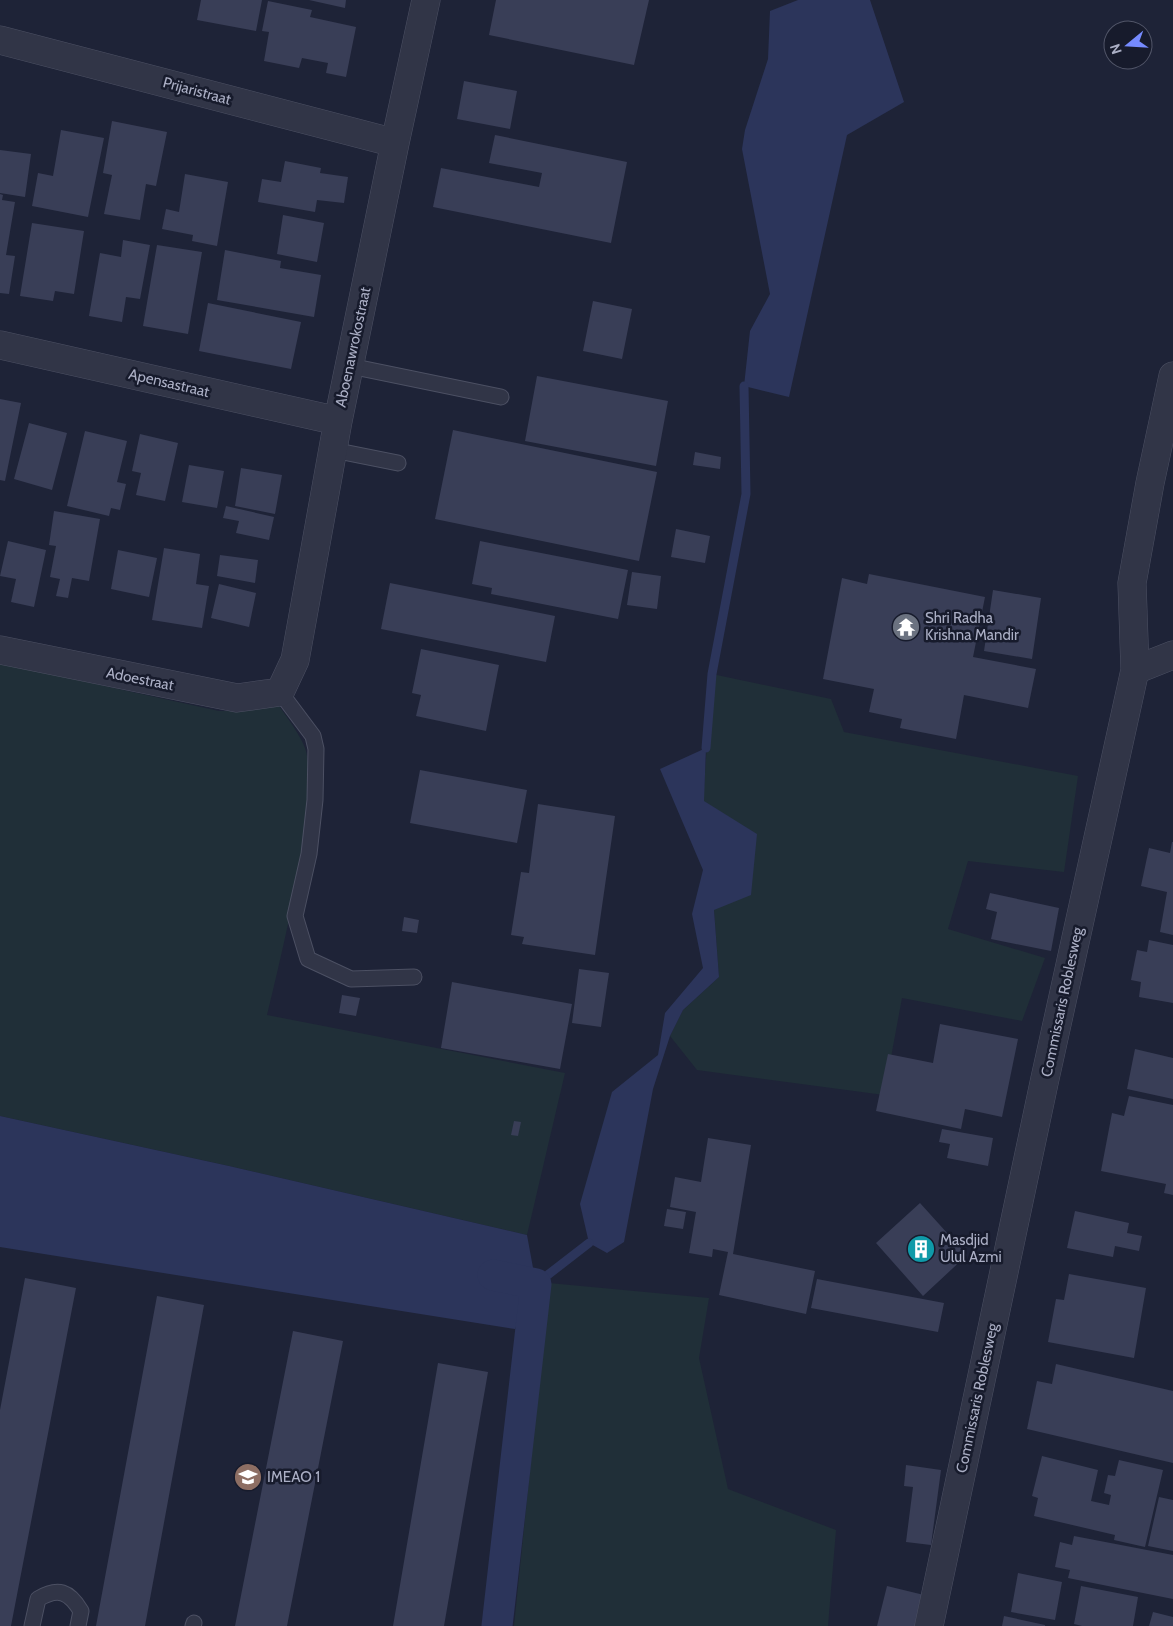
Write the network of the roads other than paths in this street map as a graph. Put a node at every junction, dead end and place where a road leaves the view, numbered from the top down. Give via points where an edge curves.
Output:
1 (426, 0) edge
2 (0, 40) edge
3 (395, 143) junction
4 (0, 345) edge
5 (350, 366) junction
6 (1173, 376) edge
7 (501, 397) dead end
8 (338, 421) junction
9 (333, 450) junction
10 (398, 463) dead end
11 (0, 650) edge
12 (1173, 655) edge
13 (1135, 670) junction
14 (280, 692) junction
15 (414, 977) dead end
16 (32, 1626) edge
17 (78, 1626) edge
18 (929, 1626) edge

1 - 3 street, Aboenawrokostraat
2 - 3 street, Prijaristraat
3 - 5 street, Aboenawrokostraat
4 - 8 street, Apensastraat
5 - 7 lane
5 - 8 street, Aboenawrokostraat
6 - 13 street, Commissaris Roblesweg via 1132,583
8 - 9 street, Aboenawrokostraat
9 - 10 lane
9 - 14 street, Aboenawrokostraat via 295,660
11 - 14 street, Adoestraat via 237,698
12 - 13 street
13 - 18 street, Commissaris Roblesweg
14 - 15 lane via 313,736 316,749 309,854 295,916 308,959 351,979
16 - 17 lane via 38,1599 49,1592 62,1593 74,1599 81,1611

